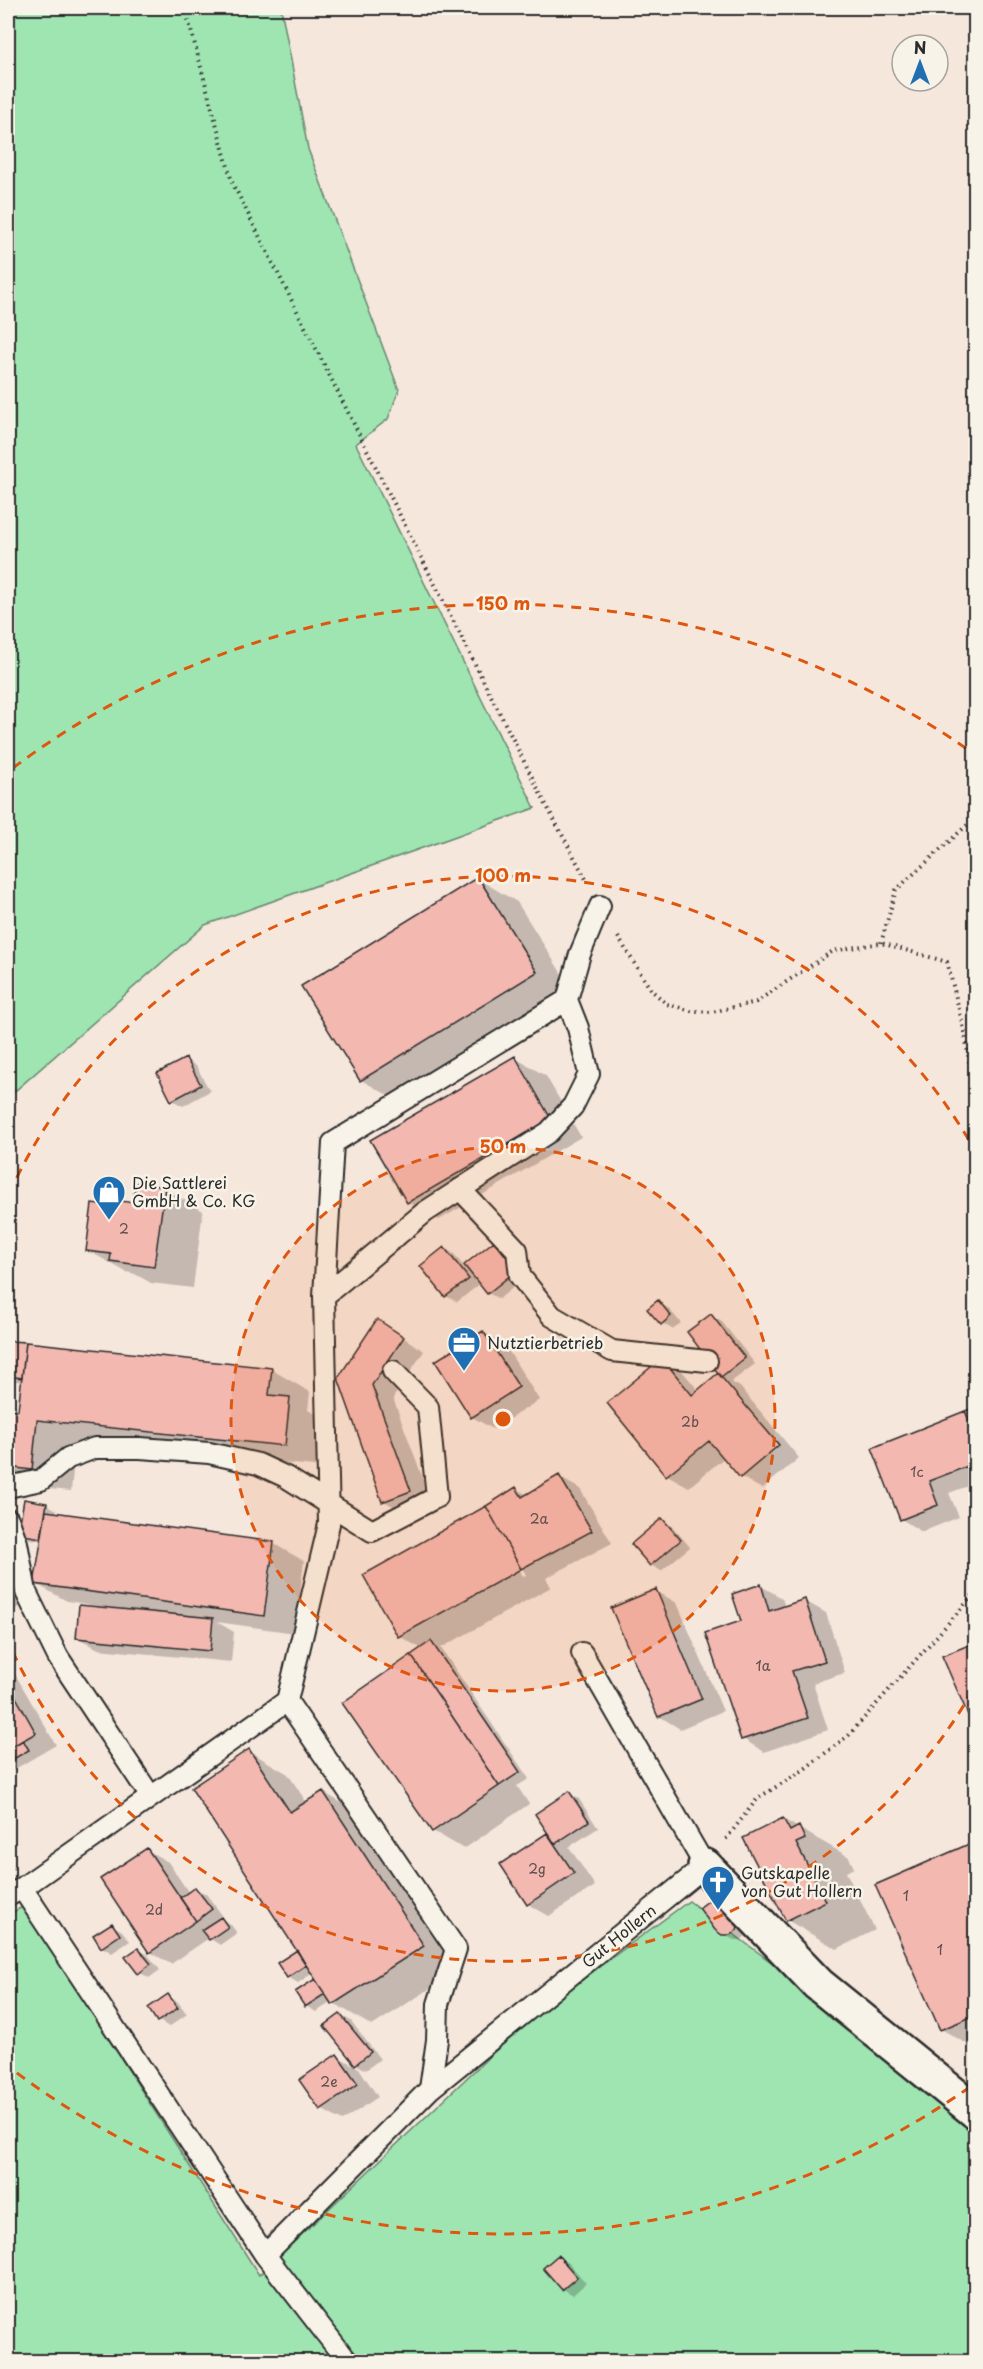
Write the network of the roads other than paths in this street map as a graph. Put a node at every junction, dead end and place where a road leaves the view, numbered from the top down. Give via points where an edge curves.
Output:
1 (600, 906) road end
2 (567, 1000) junction
3 (460, 1189) junction
4 (324, 1296) junction
5 (707, 1361) dead end
6 (393, 1371) dead end
7 (8, 1486) edge
8 (328, 1505) junction
9 (8, 1519) edge
10 (582, 1653) dead end
11 (287, 1701) junction
12 (151, 1797) junction
13 (705, 1866) junction
14 (15, 1892) edge
15 (430, 2089) junction
16 (975, 2112) edge
17 (265, 2255) junction
18 (348, 2361) edge

1 - 2 lane
2 - 3 lane via 589,1074 573,1106 549,1132
2 - 4 lane via 333,1143
3 - 4 lane via 425,1212
3 - 5 lane via 517,1250 520,1276 552,1316 612,1351
4 - 8 lane
6 - 8 lane via 428,1407 437,1497 372,1531
7 - 8 lane via 41,1480 68,1458 94,1449 140,1448 209,1453 258,1464
8 - 11 lane via 329,1524
9 - 12 lane via 26,1592 58,1657
10 - 13 lane
11 - 12 lane
11 - 15 lane via 456,1949 438,2004
12 - 14 lane
13 - 15 lane, Gut Hollern
13 - 16 street via 818,1984
14 - 17 lane
15 - 17 lane, Gut Hollern
17 - 18 lane

